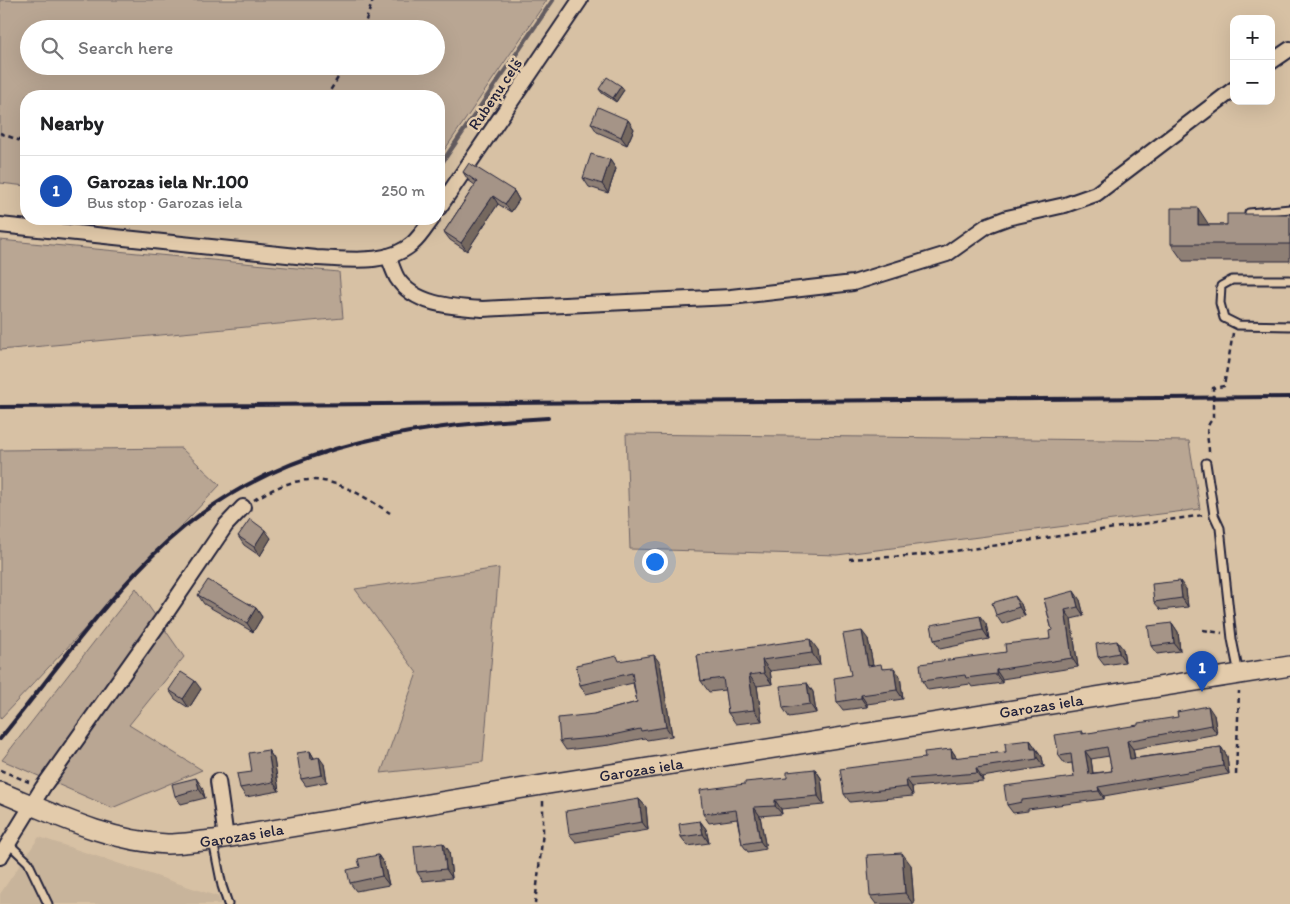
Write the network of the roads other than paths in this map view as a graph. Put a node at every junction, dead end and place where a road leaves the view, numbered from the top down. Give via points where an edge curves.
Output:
1 (580, 0) edge
2 (1290, 49) edge
3 (1274, 60) edge
4 (1230, 92) edge
5 (445, 199) edge
6 (1290, 209) edge
7 (1249, 213) edge
8 (0, 225) edge
9 (427, 225) edge
10 (388, 256) junction
11 (1290, 280) edge
12 (1290, 326) edge
13 (1206, 463) road end
14 (243, 507) road end
15 (1290, 666) edge
16 (1239, 674) junction
17 (218, 781) dead end
18 (0, 792) edge
19 (31, 805) junction
20 (220, 839) junction
21 (9, 844) junction
22 (0, 857) edge
23 (48, 904) edge
24 (228, 904) edge

1 - 5 street, Rubeņu ceļš
2 - 3 street
4 - 10 street via 1096,194 1065,205 1007,218 988,225 947,254 853,283 731,297 482,309 453,307 426,300 409,290 398,278
6 - 7 lane
8 - 10 street via 316,258
9 - 10 street via 413,243
11 - 12 lane via 1232,280 1221,286 1220,303 1224,318 1238,325
13 - 16 lane via 1214,515 1220,528
14 - 19 street via 226,525 166,616
15 - 16 main road, Garozas iela
16 - 20 main road, Garozas iela
17 - 20 street
18 - 19 main road, Garozas iela
19 - 20 main road, Garozas iela via 78,824 136,841 169,844
19 - 21 street
20 - 24 lane via 222,886
21 - 22 street
21 - 23 lane via 28,862

